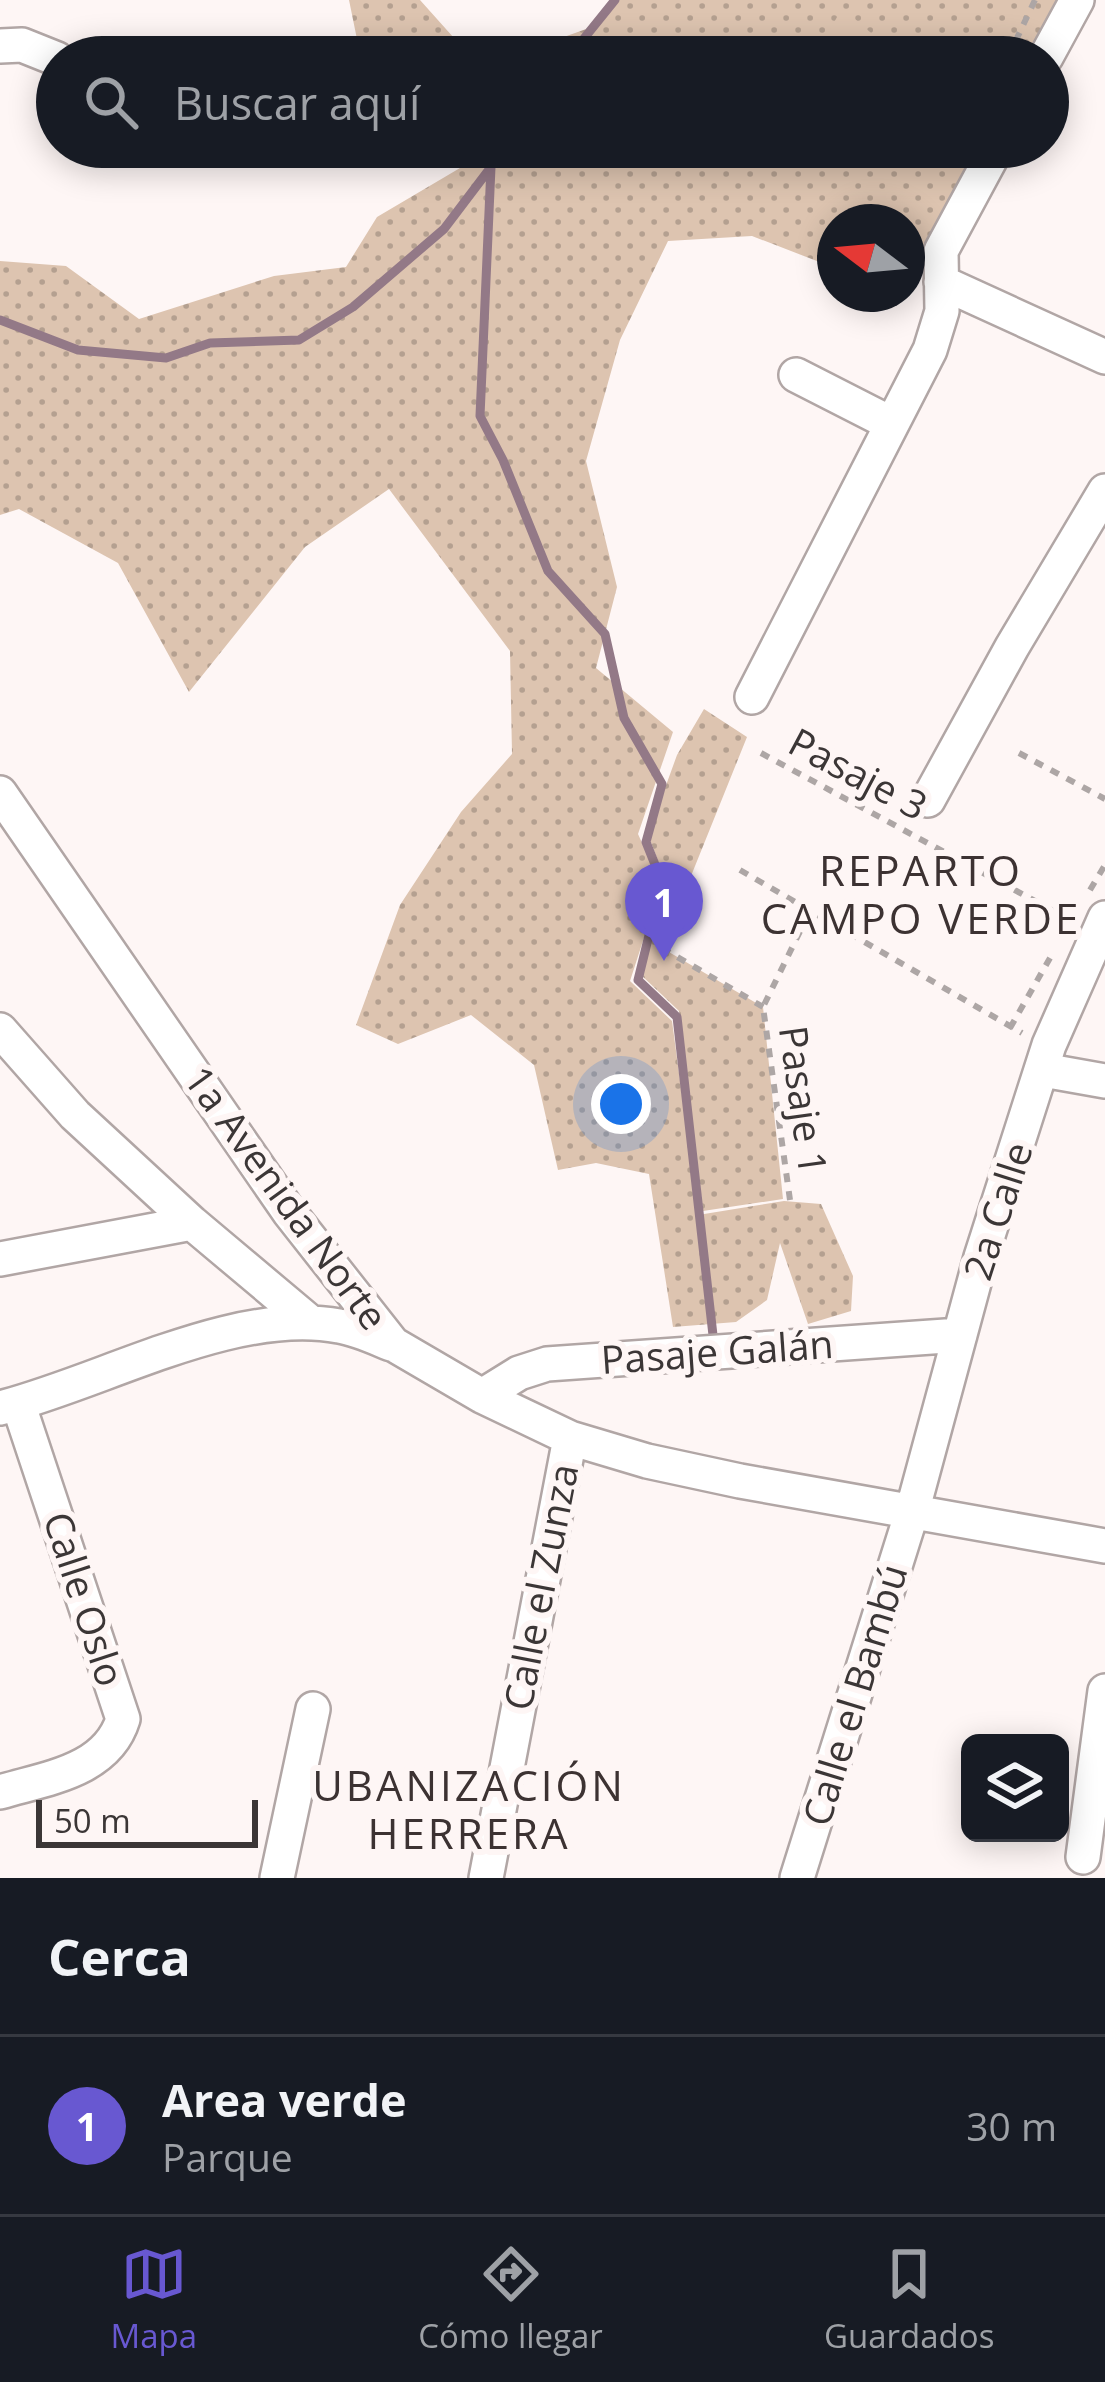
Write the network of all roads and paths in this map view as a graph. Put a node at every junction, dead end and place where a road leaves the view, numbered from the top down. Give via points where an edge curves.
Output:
1 (1035, 0) edge
2 (1077, 0) edge
3 (1018, 36) edge
4 (1057, 36) edge
5 (0, 46) edge
6 (36, 51) edge
7 (986, 168) edge
8 (941, 283) junction
9 (1105, 357) edge
10 (796, 375) dead end
11 (892, 424) junction
12 (1105, 491) edge
13 (752, 697) dead end
14 (761, 753) dead end
15 (1019, 753) dead end
16 (0, 793) edge
17 (1105, 799) edge
18 (928, 800) dead end
19 (740, 870) dead end
20 (810, 911) junction
21 (1105, 917) edge
22 (1063, 937) dead end
23 (662, 948) dead end
24 (1052, 956) dead end
25 (763, 1007) junction
26 (1010, 1028) junction
27 (0, 1030) edge
28 (1046, 1057) junction
29 (1105, 1081) edge
30 (790, 1200) dead end
31 (192, 1223) junction
32 (0, 1259) edge
33 (311, 1323) junction
34 (960, 1335) junction
35 (393, 1344) junction
36 (482, 1396) junction
37 (9, 1405) edge
38 (570, 1438) junction
39 (912, 1512) junction
40 (1105, 1546) edge
41 (1105, 1691) edge
42 (313, 1709) dead end
43 (0, 1792) edge
44 (1083, 1857) dead end
45 (277, 1878) edge
46 (486, 1878) edge
47 (797, 1878) edge

1 - 3 path
2 - 4 street
5 - 6 street
7 - 8 street via 941,251
8 - 9 street
8 - 11 street via 930,350
10 - 11 street
11 - 13 street
12 - 18 street
14 - 22 path, Pasaje 3 via 1073,919
15 - 17 path
16 - 35 street, 1a Avenida Norte via 289,1212
19 - 20 path
20 - 25 path, Pasaje 1
20 - 26 path
21 - 28 street, 2a Calle
23 - 25 path, Pasaje 1
24 - 26 path
25 - 30 path, Pasaje 1
26 - 28 path
27 - 31 street via 75,1115
28 - 29 street
28 - 34 street, 2a Calle
31 - 32 street
31 - 33 street
33 - 35 street
33 - 37 street via 215,1334
34 - 36 street, Pasaje Galán via 547,1364
34 - 39 street, 2a Calle
35 - 36 street, 1a Avenida Norte
36 - 38 street, 1a Avenida Norte
37 - 43 street, Calle Oslo via 123,1719 117,1741 101,1756
38 - 39 street, 1a Avenida Norte via 647,1461
38 - 46 street, Calle el Zunza
39 - 40 street, 1a Avenida Norte
39 - 47 street, Calle el Bambú
41 - 44 street
42 - 45 street

